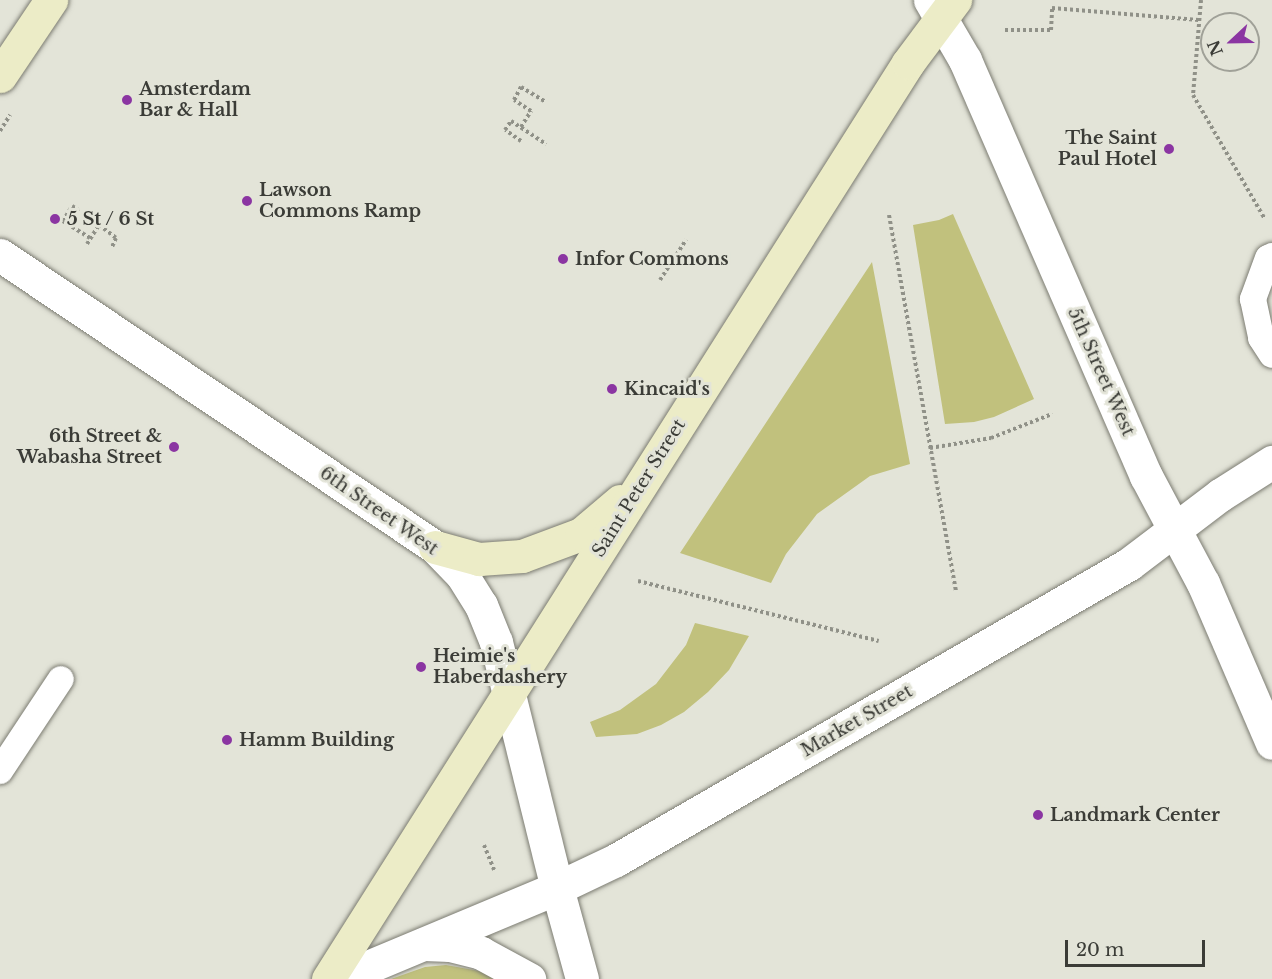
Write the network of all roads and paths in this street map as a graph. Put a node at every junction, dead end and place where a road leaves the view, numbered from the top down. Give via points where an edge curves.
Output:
1 (51, 0) edge
2 (1201, 0) edge
3 (942, 6) edge
4 (1199, 20) junction
5 (1005, 30) dead end
6 (0, 76) edge
7 (546, 102) dead end
8 (521, 127) junction
9 (521, 141) dead end
10 (546, 144) dead end
11 (889, 214) dead end
12 (99, 224) dead end
13 (1269, 227) dead end
14 (118, 237) dead end
15 (90, 238) junction
16 (686, 240) dead end
17 (87, 244) dead end
18 (0, 255) edge
19 (1272, 256) edge
20 (660, 280) dead end
21 (1272, 355) edge
22 (1052, 414) dead end
23 (930, 448) junction
24 (1272, 462) edge
25 (643, 482) junction
26 (1174, 530) junction
27 (435, 547) junction
28 (638, 581) dead end
29 (956, 592) dead end
30 (879, 641) dead end
31 (61, 679) dead end
32 (508, 696) junction
33 (1272, 743) edge
34 (0, 771) edge
35 (556, 888) junction
36 (422, 944) junction
37 (328, 979) edge
38 (339, 979) edge
39 (529, 979) edge
40 (582, 979) edge

1 - 6 main road
2 - 4 path
3 - 25 main road, Saint Peter Street
3 - 26 street, 5th Street West via 1146,476
4 - 5 path via 1052,8 1051,30
4 - 13 path via 1192,95
7 - 8 path via 521,87 514,100 531,111
8 - 9 path via 511,121 505,130
8 - 10 path
11 - 23 path
12 - 15 path via 72,206 63,221
14 - 15 path via 112,247 116,238 99,225
15 - 17 path
16 - 20 path
18 - 27 street, 6th Street West
19 - 21 lane via 1253,299 1261,338
22 - 23 path via 992,438
23 - 29 path
24 - 26 street, Market Street
25 - 27 main road via 581,534 522,556 480,559
25 - 32 main road, Saint Peter Street
26 - 33 street, 5th Street West via 1203,583
26 - 35 street, Market Street via 1129,564 616,860
27 - 32 street, 6th Street West via 462,575 481,605 496,642
28 - 30 path
31 - 34 lane
32 - 35 street, 6th Street West
32 - 37 main road, Saint Peter Street
35 - 36 street, Market Street
35 - 40 street, 6th Street West
36 - 38 street, Market Street
36 - 39 street, Market Street via 450,945 481,953

